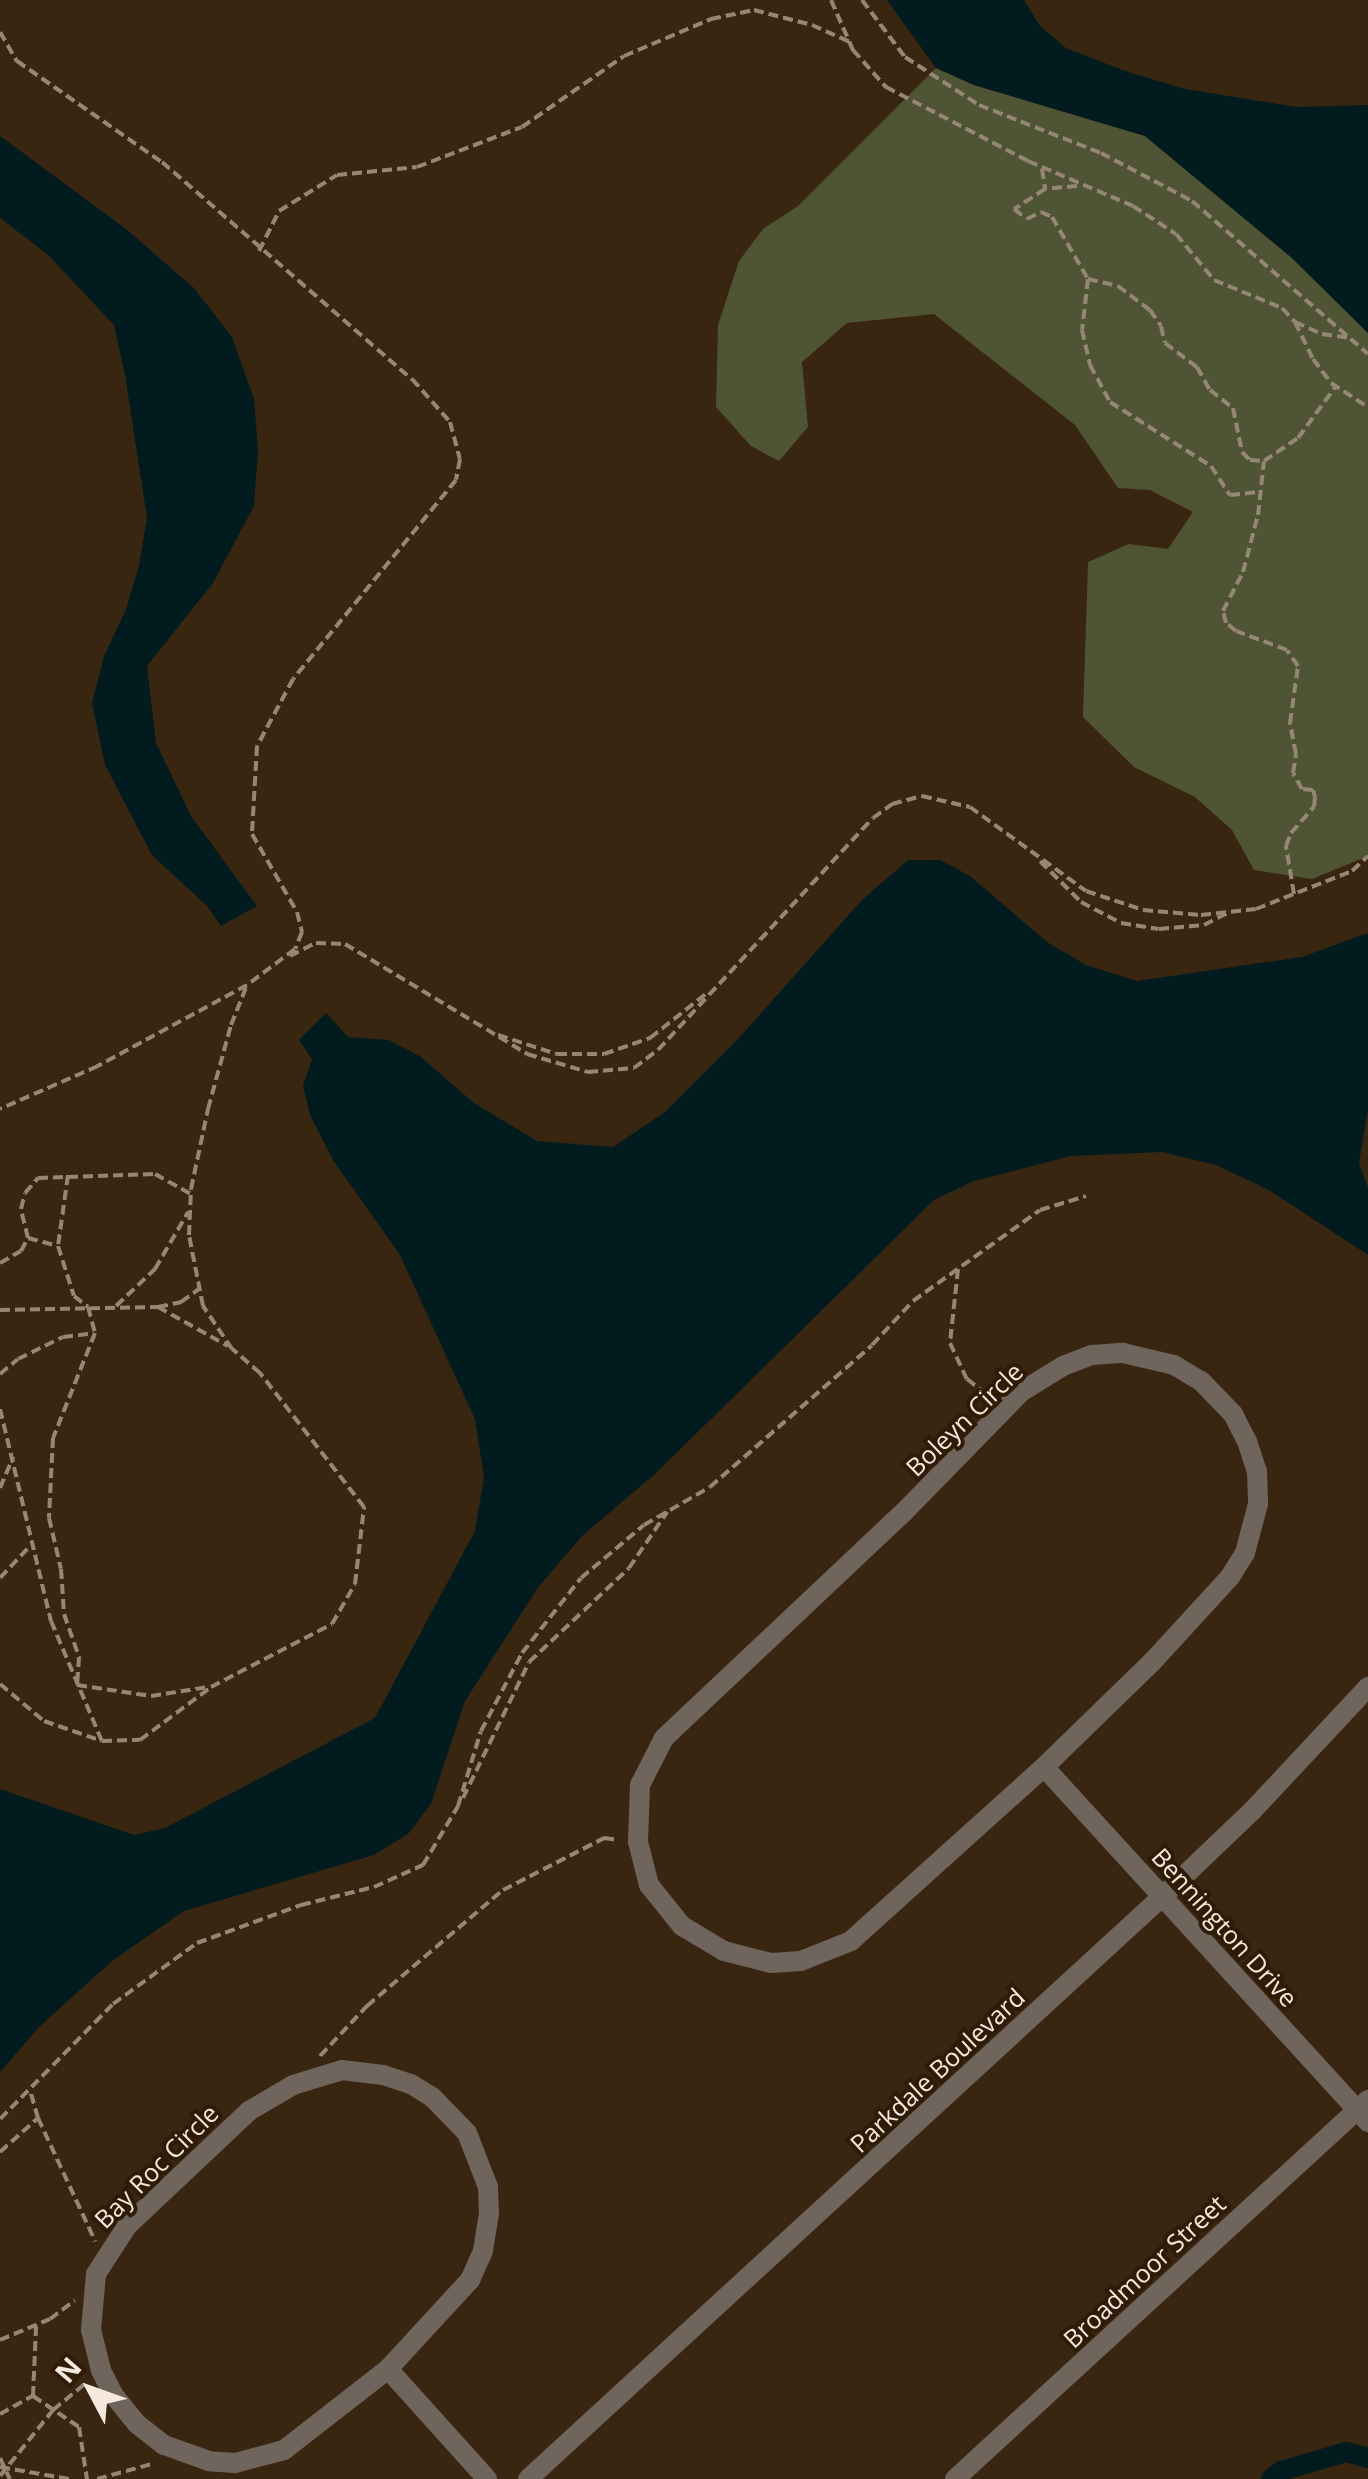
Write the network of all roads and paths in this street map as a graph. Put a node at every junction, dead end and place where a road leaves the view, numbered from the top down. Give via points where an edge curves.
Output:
1 (830, 0) edge
2 (862, 0) edge
3 (0, 32) edge
4 (850, 42) junction
5 (1042, 168) junction
6 (1081, 184) junction
7 (1045, 189) junction
8 (259, 250) junction
9 (1088, 279) junction
10 (1295, 322) junction
11 (1351, 338) junction
12 (1368, 354) edge
13 (1336, 386) junction
14 (1368, 407) edge
15 (1264, 461) junction
16 (1260, 492) junction
17 (1030, 850) junction
18 (1368, 856) edge
19 (1294, 894) junction
20 (1237, 908) junction
21 (286, 958) junction
22 (247, 985) junction
23 (717, 986) junction
24 (489, 1032) junction
25 (0, 1109) edge
26 (68, 1175) junction
27 (191, 1194) junction
28 (1086, 1196) dead end
29 (190, 1206) junction
30 (28, 1238) junction
31 (58, 1246) junction
32 (0, 1264) edge
33 (958, 1269) junction
34 (199, 1290) junction
35 (116, 1306) junction
36 (88, 1307) junction
37 (158, 1307) junction
38 (0, 1310) edge
39 (95, 1333) junction
40 (232, 1349) junction
41 (0, 1374) edge
42 (0, 1408) edge
43 (1005, 1408) junction
44 (13, 1457) junction
45 (0, 1488) edge
46 (667, 1512) junction
47 (33, 1544) junction
48 (0, 1578) edge
49 (0, 1684) edge
50 (77, 1685) junction
51 (1368, 1686) edge
52 (211, 1687) junction
53 (102, 1741) junction
54 (1044, 1766) junction
55 (458, 1806) junction
56 (638, 1842) junction
57 (1163, 1896) junction
58 (318, 2058) dead end
59 (30, 2088) junction
60 (1364, 2111) edge
61 (38, 2118) junction
62 (0, 2119) edge
63 (0, 2152) edge
64 (103, 2260) junction
65 (94, 2287) junction
66 (36, 2325) junction
67 (0, 2340) edge
68 (388, 2369) junction
69 (101, 2370) junction
70 (33, 2396) junction
71 (54, 2410) junction
72 (0, 2414) edge
73 (186, 2454) junction
74 (0, 2458) edge
75 (1, 2471) edge
76 (10, 2479) edge
77 (69, 2479) edge
78 (86, 2479) edge
79 (96, 2479) edge
80 (488, 2479) edge
81 (528, 2479) edge
82 (955, 2479) edge

1 - 4 path
2 - 11 path via 905,57 979,104 1100,153 1192,201
3 - 8 path via 17,61 162,162
4 - 5 path via 886,86
4 - 8 path via 754,10 711,19 624,56 522,126 417,167 338,176 279,211
5 - 6 path
5 - 7 path
6 - 7 path
6 - 10 path via 1133,206 1176,234 1214,280 1282,308
7 - 9 path via 1014,208 1027,219 1041,212 1052,217
8 - 21 path via 412,379 450,422 460,459 456,480 293,679 257,746 252,834 286,888 302,932
9 - 15 path via 1118,286 1150,310 1164,343 1197,367 1210,390 1233,408 1242,452
9 - 16 path via 1082,330 1110,402 1211,466 1230,495
10 - 11 path
10 - 13 path via 1313,360
11 - 12 path
13 - 14 path
13 - 15 path via 1298,438
15 - 16 path
16 - 19 path via 1243,572 1223,610 1236,631 1288,650 1298,666 1290,723 1293,773 1316,797 1286,846
17 - 20 path via 1086,892 1143,910 1201,916
17 - 20 path via 1081,902 1121,923 1159,929 1204,925
17 - 23 path via 970,807 922,796 892,804
18 - 19 path via 1352,871
19 - 20 path via 1256,909
21 - 22 path
21 - 24 path via 316,943 345,944
22 - 25 path via 98,1066
22 - 27 path via 226,1042
23 - 24 path via 650,1038 604,1054 557,1054
23 - 24 path via 634,1068 588,1072 527,1054
26 - 27 path via 155,1174
26 - 30 path via 38,1178 26,1193 21,1210
26 - 31 path
27 - 29 path
28 - 33 path via 1040,1210
29 - 34 path
29 - 35 path via 155,1270
30 - 31 path
30 - 32 path
31 - 36 path via 74,1296
33 - 43 path via 950,1343 967,1379
33 - 46 path via 913,1301 710,1487
34 - 37 path
34 - 40 path via 202,1306
35 - 36 path
35 - 37 path
36 - 38 path
36 - 39 path
37 - 40 path
39 - 41 path via 63,1336
39 - 50 path via 53,1438 49,1477 64,1614 79,1657
40 - 52 path via 260,1373 364,1507 362,1550 355,1584 332,1624
42 - 44 path
43 - 54 street, Boleyn Circle via 1041,1377 1092,1355 1153,1358 1220,1396 1257,1471 1253,1530 1230,1577
43 - 56 street, Boleyn Circle via 901,1516 664,1738 640,1785
44 - 45 path
44 - 47 path
46 - 55 path via 630,1568 529,1662
46 - 55 path via 581,1578 522,1653 481,1731
47 - 48 path
47 - 50 path
49 - 53 path via 44,1721
50 - 52 path via 151,1696
50 - 53 path
51 - 57 street, Parkdale Boulevard
52 - 53 path via 140,1740
54 - 56 street, Boleyn Circle via 872,1924 801,1961 750,1960 682,1926 649,1885
54 - 57 street, Bennington Drive
55 - 59 path via 423,1865 198,1944 113,2004
56 - 58 path via 604,1838 503,1890
57 - 60 street, Bennington Drive
57 - 81 street, Parkdale Boulevard
59 - 61 path
59 - 62 path
60 - 82 street, Broadmoor Street
61 - 63 path
61 - 64 path
64 - 65 street, Bay Roc Circle
64 - 68 street, Bay Roc Circle via 126,2226 195,2158 269,2097 342,2070 411,2084 467,2133 488,2187 489,2213 470,2280
65 - 66 path
65 - 69 street, Bay Roc Circle via 91,2330
66 - 67 path
66 - 70 path
68 - 73 street, Bay Roc Circle via 284,2450 235,2463
68 - 80 street
69 - 71 path
69 - 73 street, Bay Roc Circle via 136,2424
70 - 71 path
70 - 72 path
71 - 75 path
71 - 78 path via 79,2427
73 - 79 path
74 - 75 path
75 - 76 path
75 - 77 path

